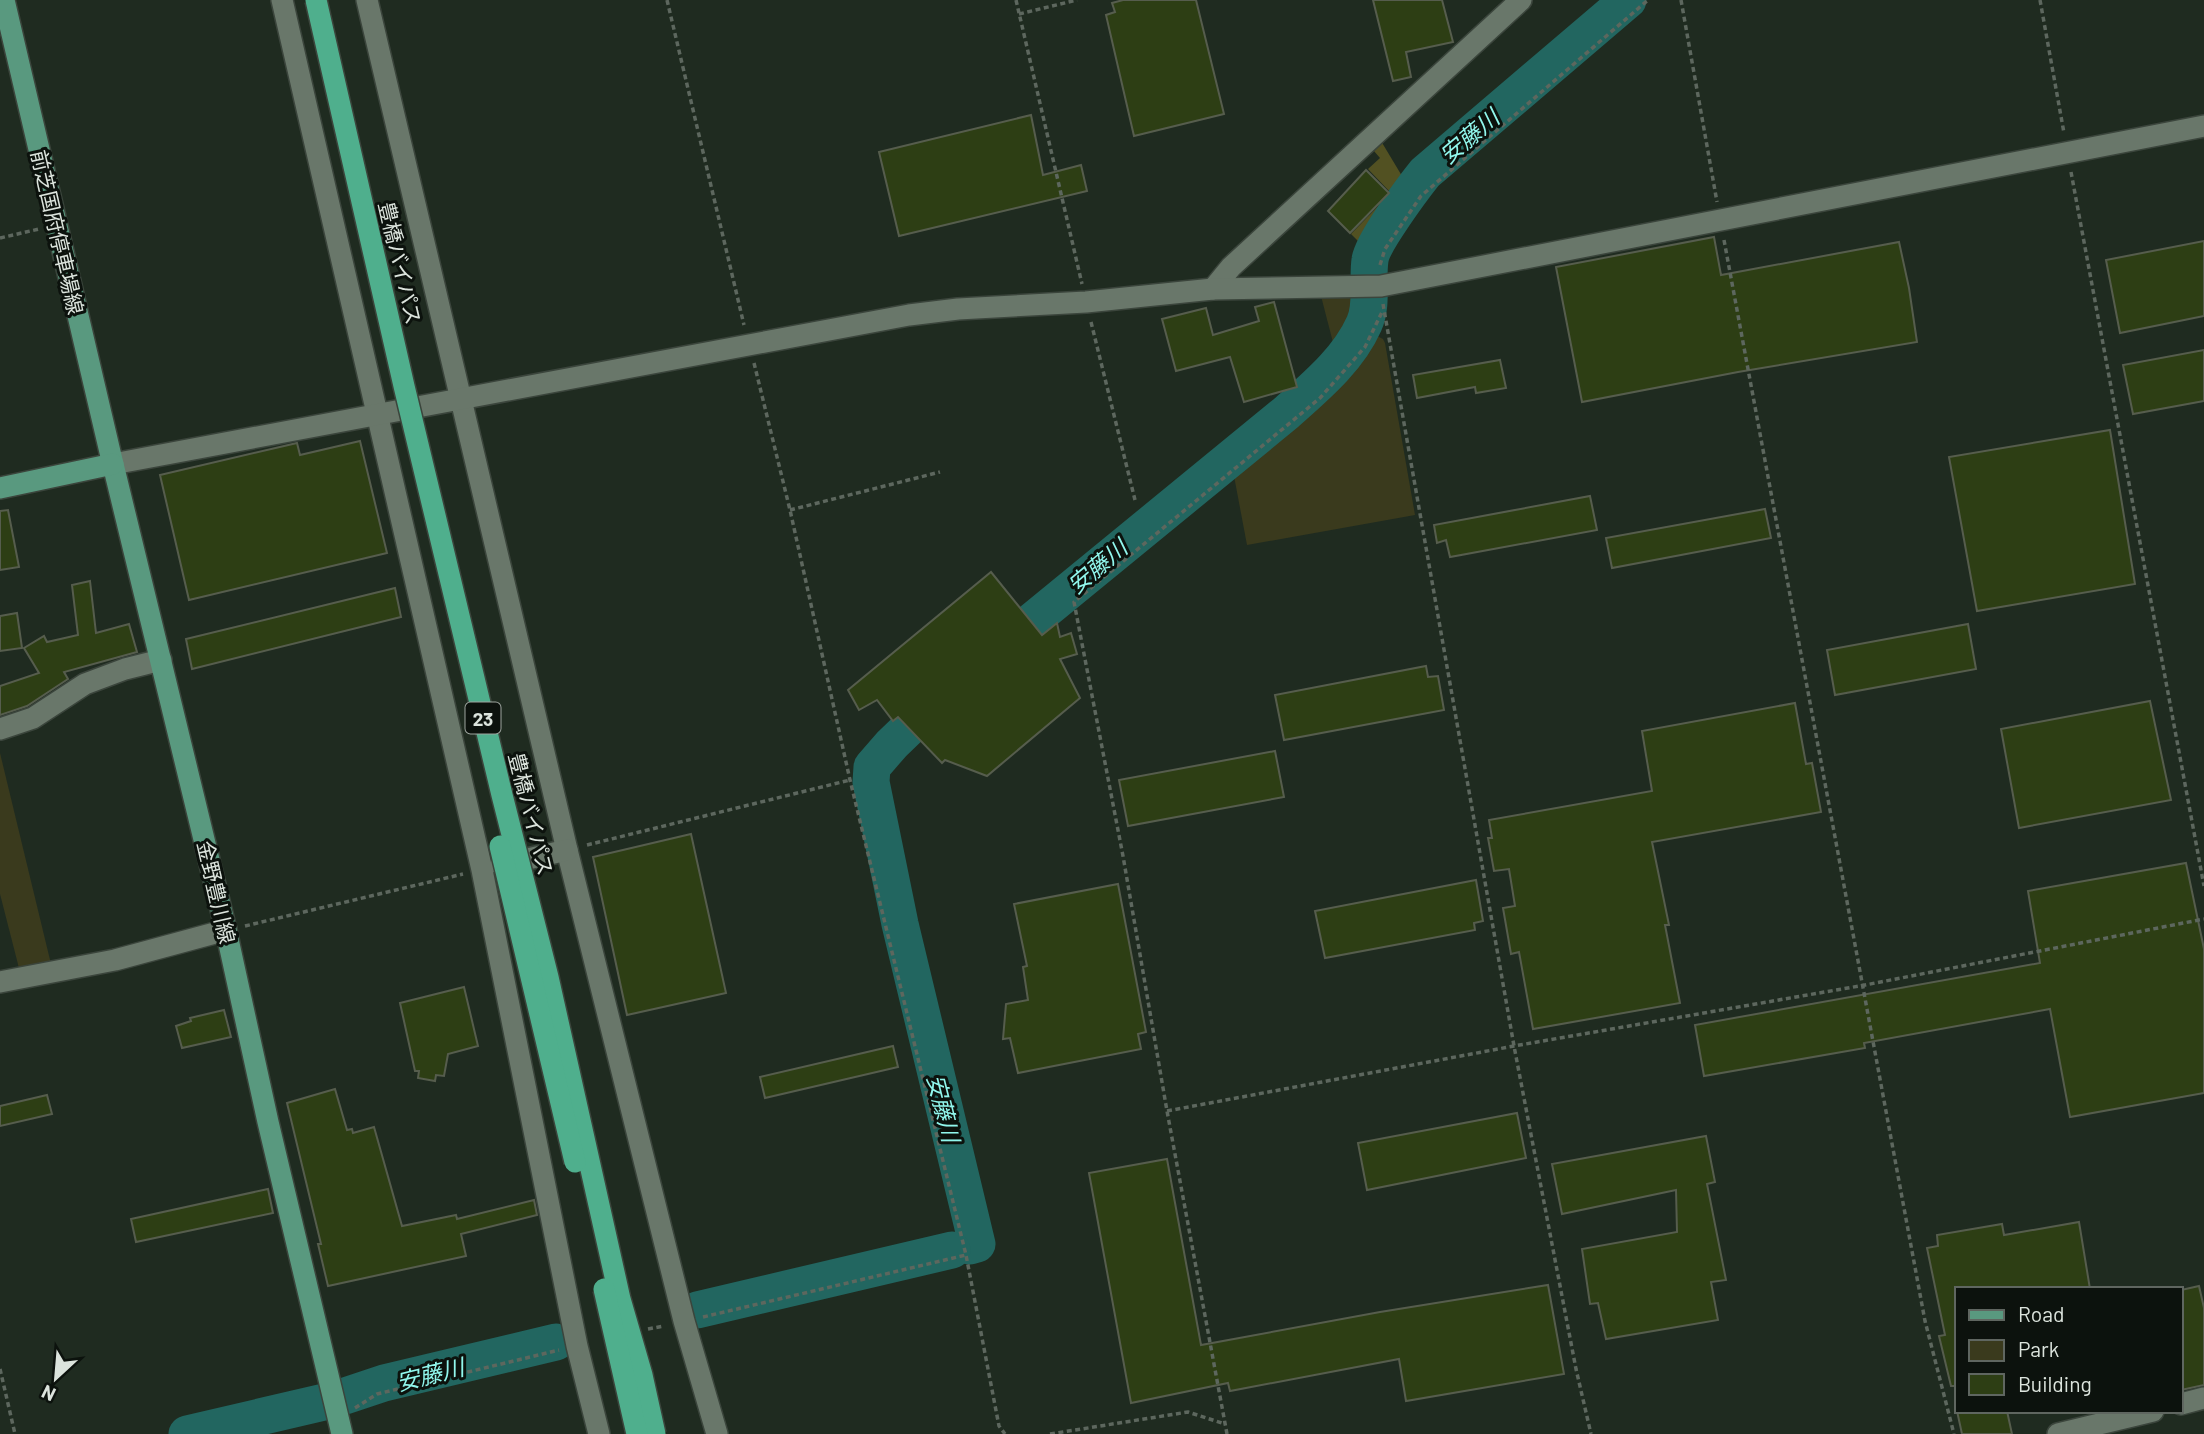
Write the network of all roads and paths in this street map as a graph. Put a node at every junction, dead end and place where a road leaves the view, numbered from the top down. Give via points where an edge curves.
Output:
1 (4, 0) edge
2 (282, 0) edge
3 (302, 0) edge
4 (316, 0) edge
5 (367, 0) edge
6 (667, 0) edge
7 (1016, 0) edge
8 (1077, 0) edge
9 (1521, 0) edge
10 (1648, 0) edge
11 (1681, 0) edge
12 (2040, 0) edge
13 (1019, 14) junction
14 (2204, 126) edge
15 (2068, 153) junction
16 (1720, 219) junction
17 (56, 225) junction
18 (0, 238) edge
19 (1373, 286) junction
20 (1213, 289) junction
21 (1086, 302) junction
22 (1384, 309) junction
23 (749, 344) junction
24 (461, 399) junction
25 (377, 416) junction
26 (113, 464) junction
27 (940, 472) dead end
28 (0, 488) edge
29 (1135, 500) dead end
30 (790, 510) junction
31 (161, 660) junction
32 (0, 729) edge
33 (850, 780) junction
34 (567, 850) junction
35 (482, 870) junction
36 (2204, 886) edge
37 (2204, 919) edge
38 (226, 930) junction
39 (0, 982) edge
40 (1865, 985) junction
41 (1514, 1046) junction
42 (1167, 1111) junction
43 (0, 1369) edge
44 (2204, 1398) edge
45 (2183, 1403) edge
46 (2145, 1413) edge
47 (1225, 1424) junction
48 (15, 1434) edge
49 (342, 1434) edge
50 (599, 1434) edge
51 (637, 1434) edge
52 (655, 1434) edge
53 (717, 1434) edge
54 (1005, 1434) edge
55 (1050, 1434) edge
56 (1227, 1434) edge
57 (1591, 1434) edge
58 (1954, 1434) edge
59 (2057, 1434) edge

1 - 17 main road, 前芝国府停車場線
2 - 25 street
3 - 51 highway, 豊橋バイパス / 23, bridge
4 - 52 highway, 豊橋バイパス / 23, bridge
5 - 24 street
6 - 23 path
7 - 13 path
8 - 13 path
9 - 20 street via 1231,267
10 - 19 path via 1421,196 1385,249
11 - 16 path
12 - 15 path
13 - 21 path
14 - 15 street
15 - 16 street
15 - 36 path
16 - 19 street
16 - 40 path
17 - 18 path
17 - 26 main road, 前芝国府停車場線
19 - 20 street
19 - 22 path
20 - 21 street
21 - 23 street via 909,315
21 - 29 path
22 - 41 path
22 - 42 path via 1365,347 1320,398 1074,602
23 - 24 street
23 - 30 path
24 - 25 street
24 - 34 street
25 - 26 street
25 - 35 street
26 - 28 main road
26 - 31 main road, 金野豊川線
27 - 30 path
30 - 33 path
31 - 32 street via 85,684 33,718
31 - 38 main road, 金野豊川線
33 - 34 path
33 - 54 path via 966,1255 999,1426
34 - 35 street
34 - 53 street via 684,1321
35 - 38 path
35 - 50 street
37 - 40 path
38 - 39 street via 115,960
38 - 49 main road, 金野豊川線
40 - 41 path
40 - 58 path via 1926,1321
41 - 42 path
41 - 57 path
42 - 47 path
43 - 48 path
44 - 45 street
46 - 59 street
47 - 55 path via 1188,1412
47 - 56 path

